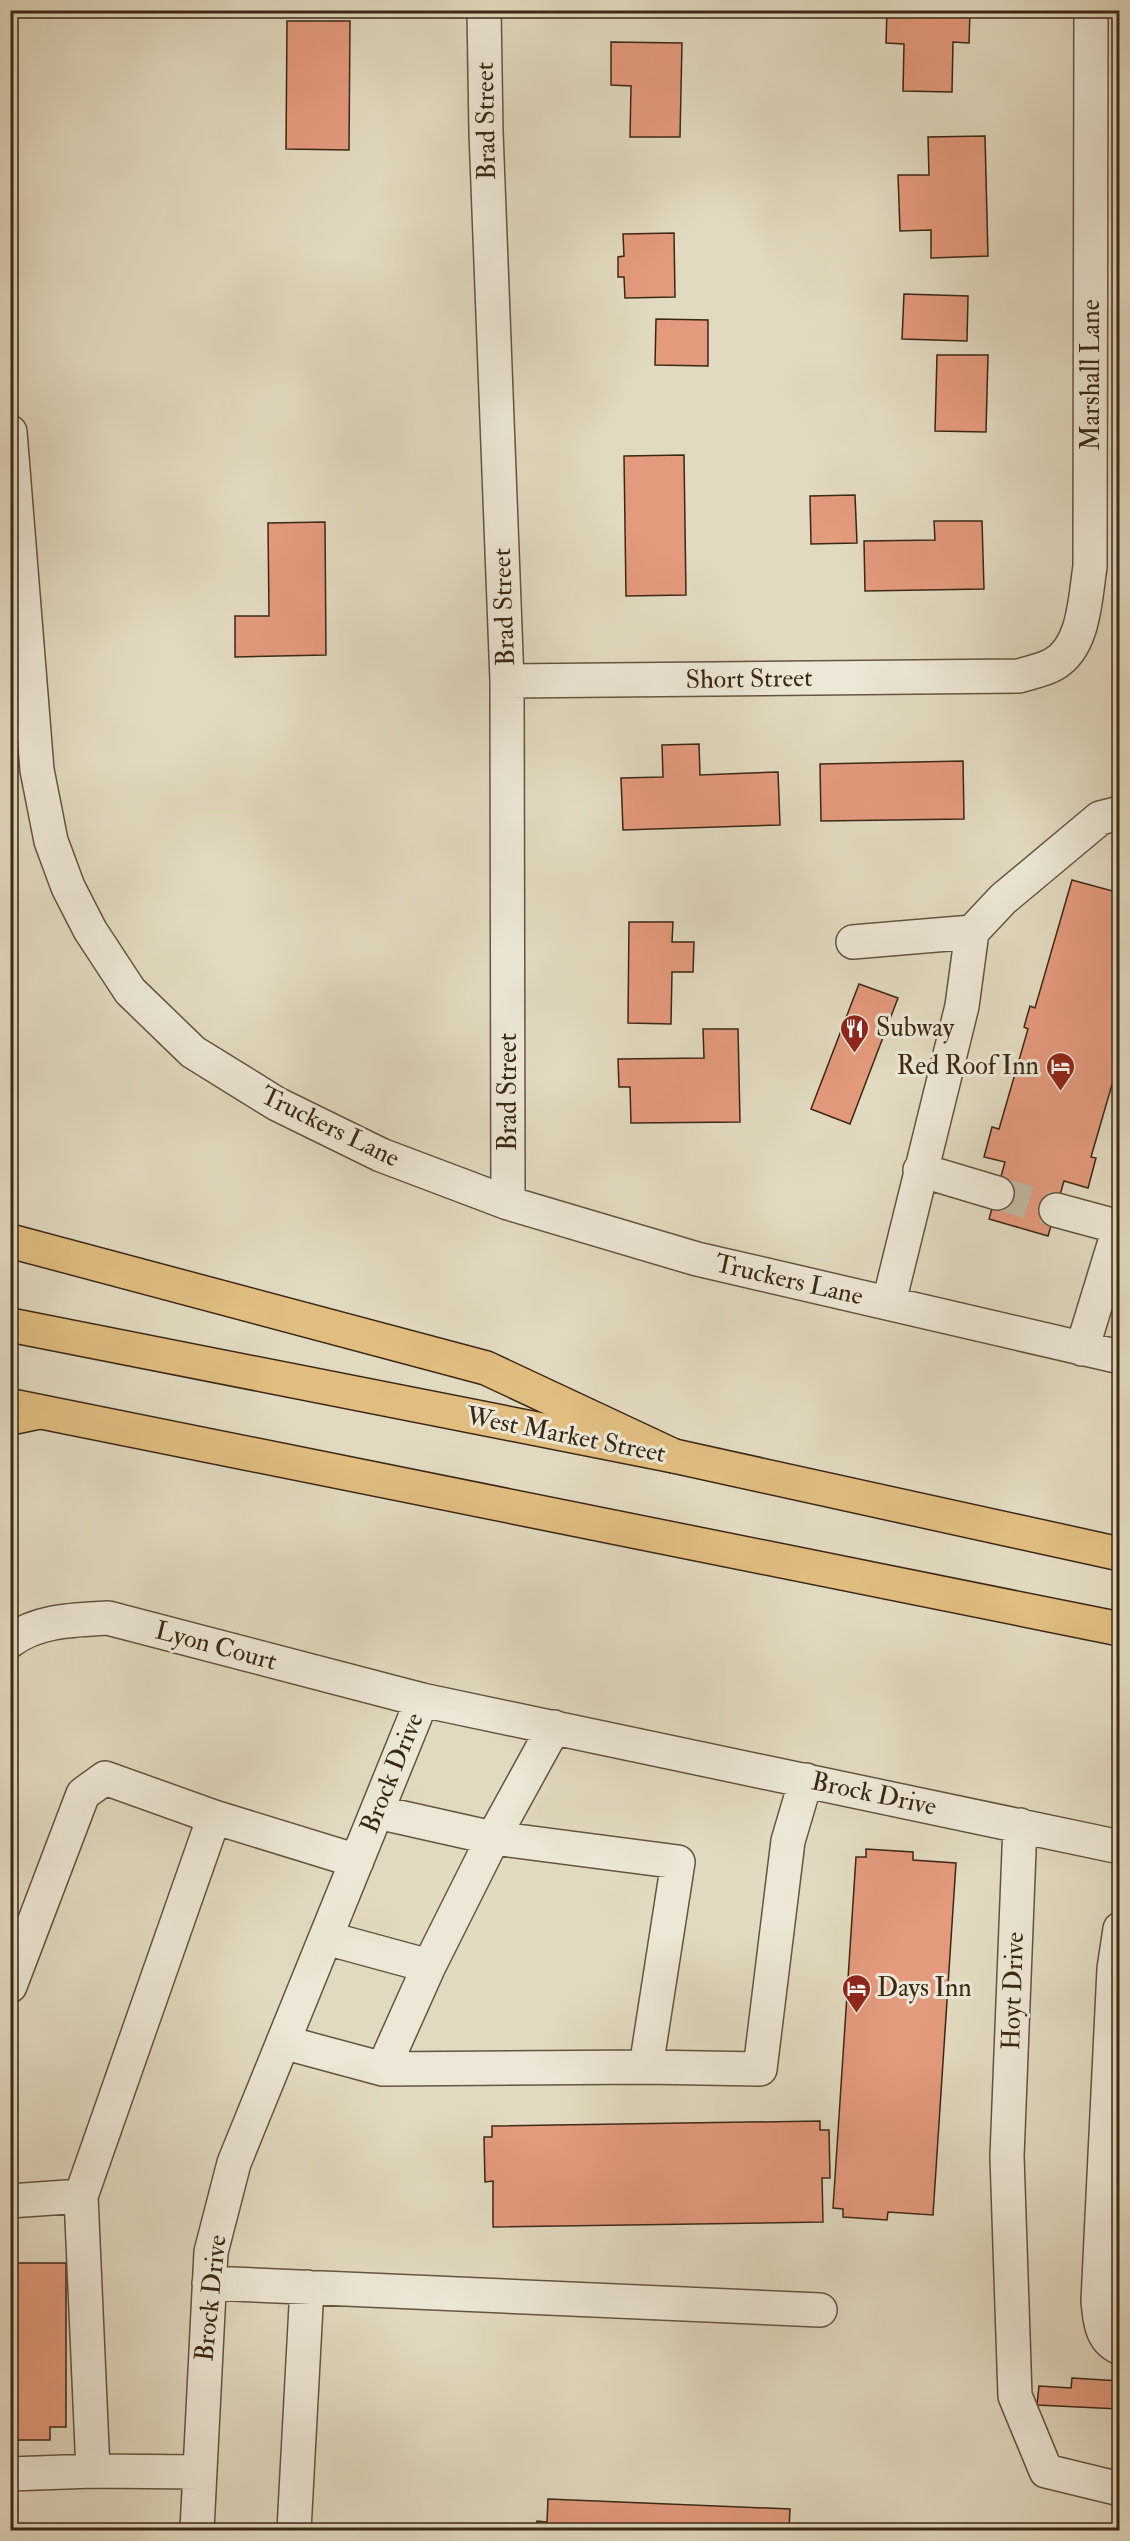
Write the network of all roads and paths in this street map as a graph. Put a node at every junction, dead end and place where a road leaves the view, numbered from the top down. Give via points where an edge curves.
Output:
1 (484, 10) edge
2 (1091, 10) edge
3 (10, 432) edge
4 (991, 676) joint
5 (507, 681) junction
6 (1119, 813) edge
7 (972, 932) junction
8 (853, 942) dead end
9 (920, 1170) junction
10 (997, 1193) tunnel mouth
11 (508, 1203) junction
12 (1056, 1210) tunnel mouth
13 (1119, 1226) edge
14 (10, 1241) edge
15 (889, 1302) junction
16 (10, 1325) edge
17 (1082, 1349) junction
18 (1119, 1357) edge
19 (20, 1412) edge
20 (674, 1456) junction
21 (1119, 1554) edge
22 (1119, 1629) edge
23 (10, 1641) edge
24 (422, 1700) junction
25 (554, 1728) junction
26 (806, 1780) junction
27 (377, 1812) junction
28 (214, 1817) junction
29 (1020, 1825) junction
30 (494, 1838) junction
31 (1119, 1847) edge
32 (357, 1861) junction
33 (1119, 1929) edge
34 (326, 1938) junction
35 (429, 1966) junction
36 (10, 1986) edge
37 (283, 2042) junction
38 (646, 2067) junction
39 (383, 2069) junction
40 (81, 2196) junction
41 (10, 2202) edge
42 (209, 2283) junction
43 (307, 2287) junction
44 (819, 2310) dead end
45 (1119, 2348) edge
46 (93, 2471) junction
47 (199, 2472) junction
48 (10, 2474) edge
49 (1119, 2489) edge
50 (196, 2530) edge
51 (294, 2530) edge

1 - 5 street, Brad Street
2 - 4 street, Marshall Lane via 1090,567 1079,631 1068,652 1047,668 1019,676
3 - 11 street, Truckers Lane via 37,770 51,841 90,930 130,991 193,1052 277,1104 381,1155
4 - 5 street, Short Street
5 - 11 street, Brad Street
6 - 7 street via 1100,818 1003,899
7 - 8 street
7 - 9 street via 962,1006
9 - 10 street
9 - 15 street
11 - 15 street, Truckers Lane via 697,1259
12 - 13 street
13 - 17 street
14 - 20 main road via 486,1368
15 - 17 street, Truckers Lane
16 - 20 main road, West Market Street
17 - 18 street, Truckers Lane
19 - 22 main road
20 - 21 main road, West Market Street
23 - 24 street, Lyon Court via 23,1632 63,1620 108,1618
24 - 25 street, Brock Drive
24 - 27 street, Brock Drive
25 - 26 street, Brock Drive
25 - 30 street
26 - 29 street, Brock Drive
26 - 38 street via 788,1841 760,2069
27 - 30 street
27 - 32 street, Brock Drive
28 - 32 street
28 - 36 street via 105,1778 83,1794
28 - 40 street
29 - 31 street, Brock Drive
29 - 49 street, Hoyt Drive via 1007,2156 1015,2396 1046,2471
30 - 35 street
30 - 38 street via 678,1862
32 - 34 street, Brock Drive
33 - 45 street via 1098,2301 1102,2330
34 - 35 street
34 - 37 street, Brock Drive
35 - 39 street
37 - 39 street
37 - 42 street, Brock Drive via 234,2163 211,2252
38 - 39 street
40 - 41 street
40 - 46 street
42 - 43 street
42 - 47 street, Brock Drive
43 - 44 street
43 - 51 street
46 - 47 street
46 - 48 street
47 - 50 street, Brock Drive

